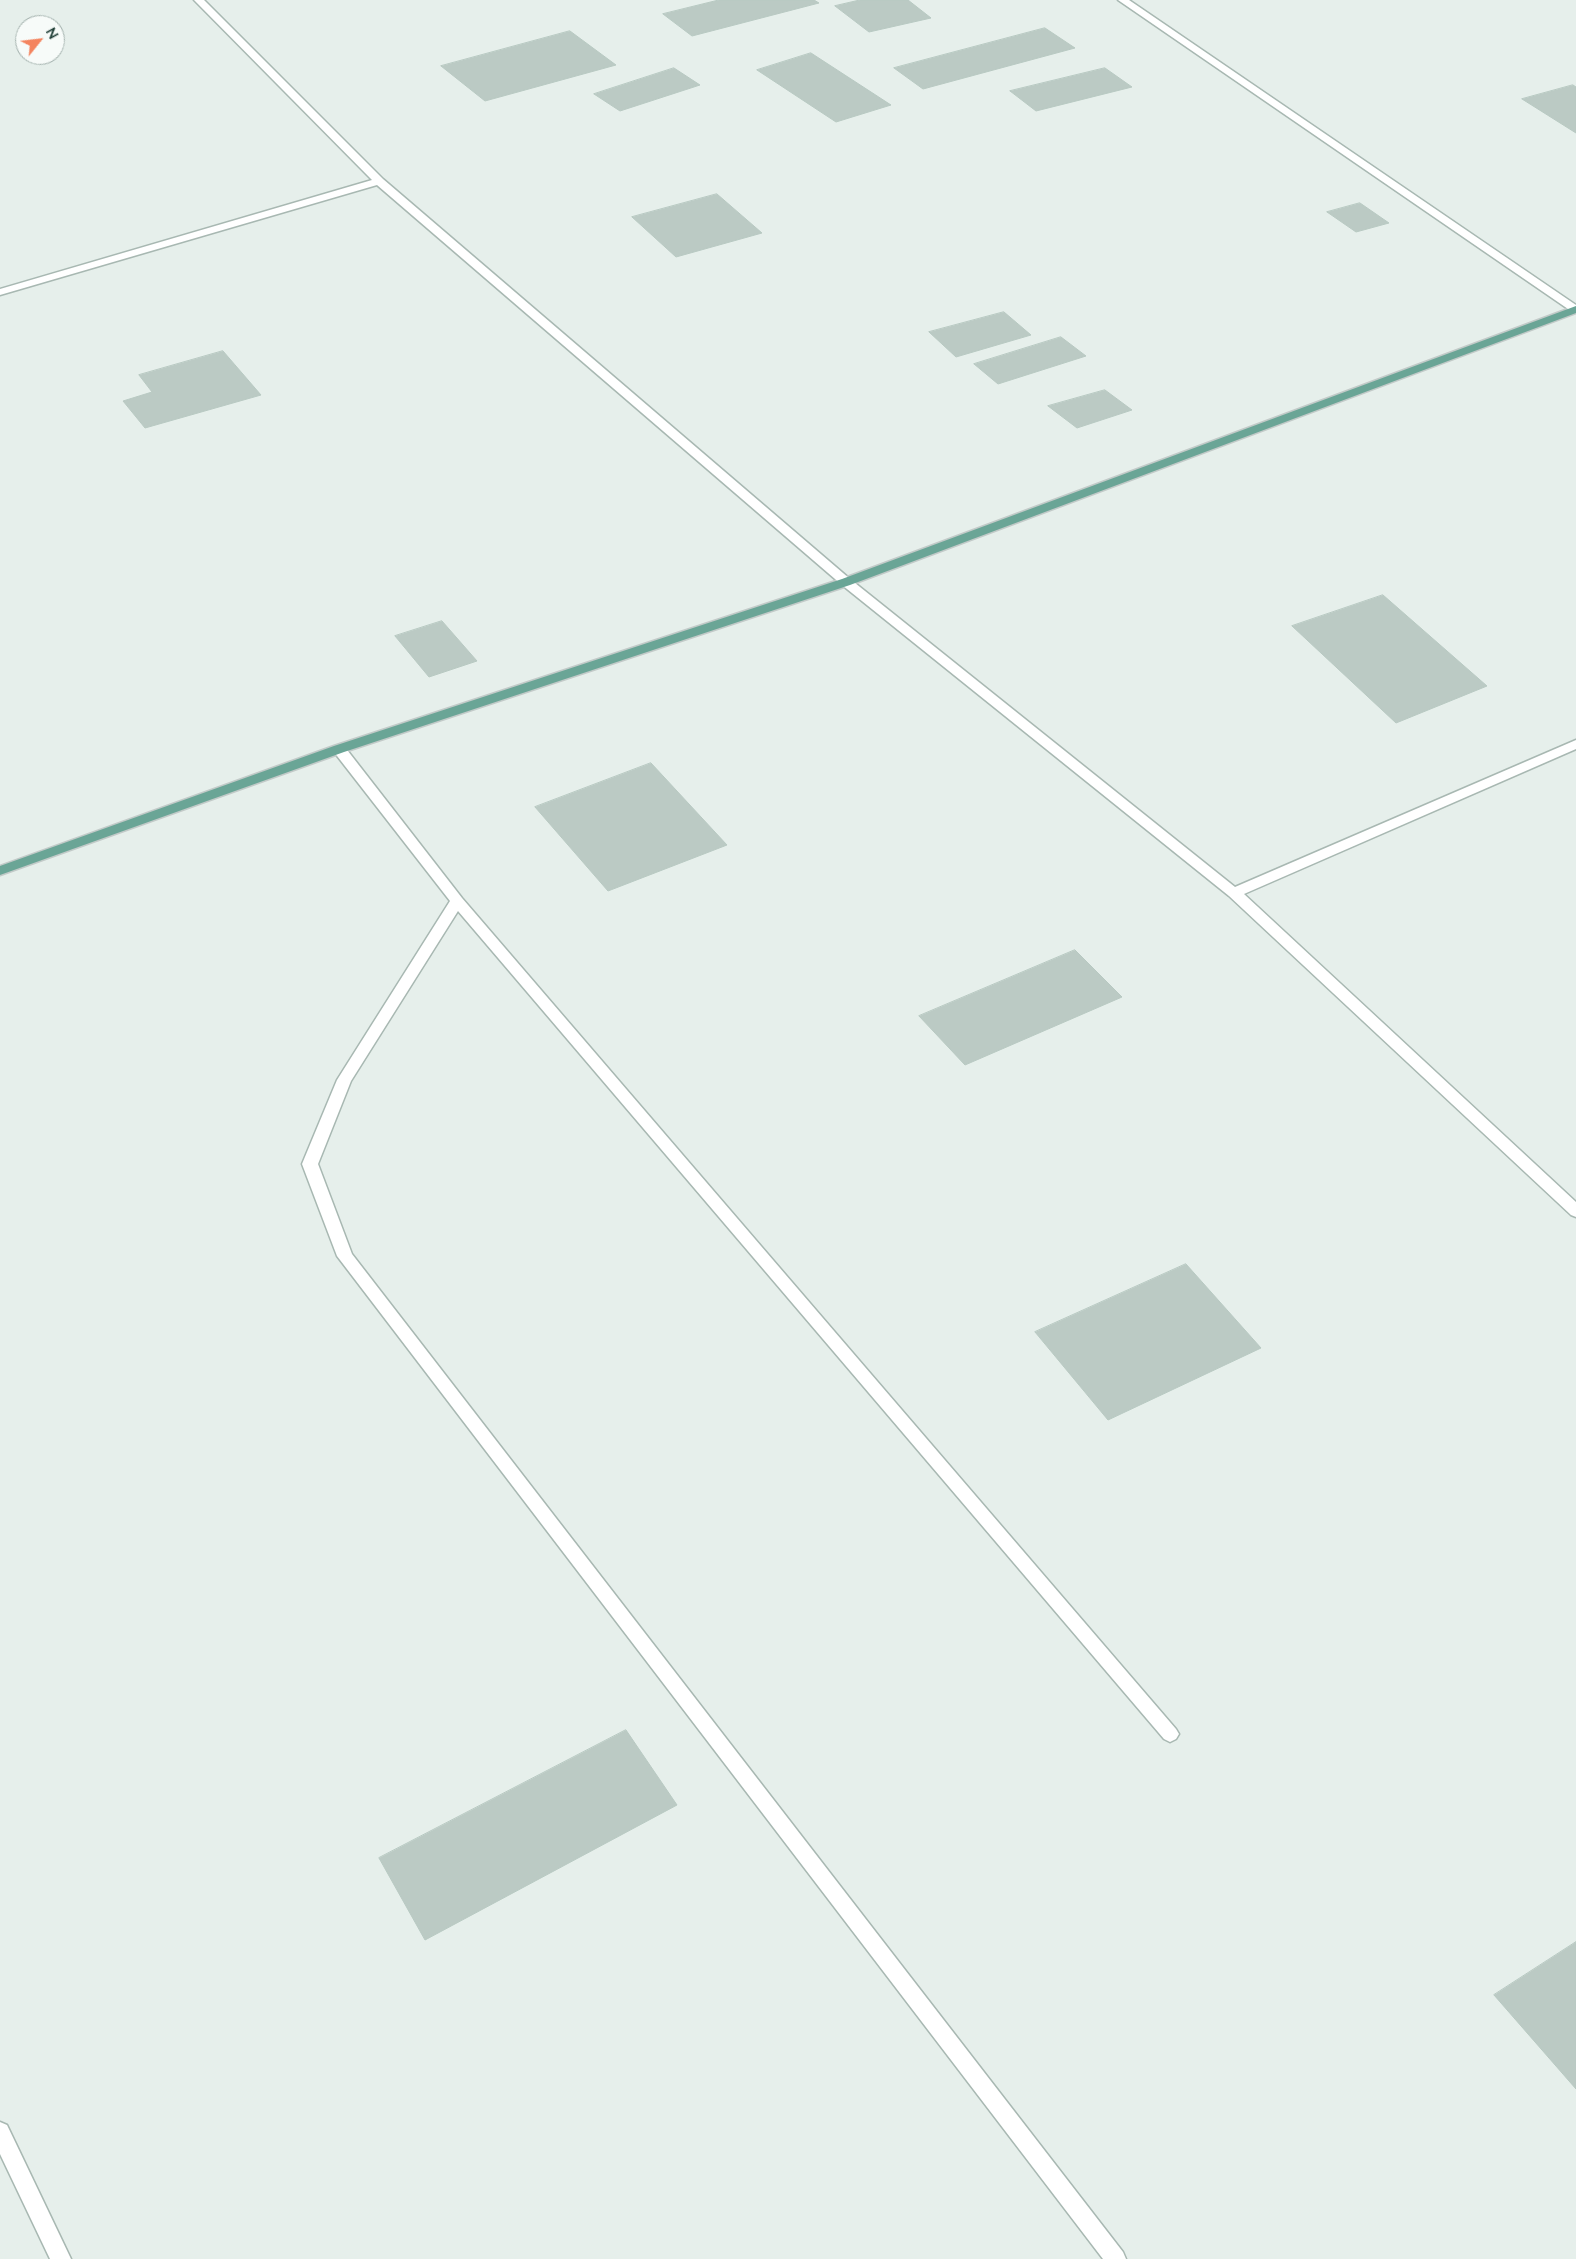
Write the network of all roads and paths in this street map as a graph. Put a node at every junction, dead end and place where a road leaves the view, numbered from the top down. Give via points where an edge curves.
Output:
1 (199, 0) edge
2 (1123, 0) edge
3 (378, 181) junction
4 (0, 292) edge
5 (1576, 309) edge
6 (846, 582) junction
7 (1576, 744) edge
8 (339, 749) junction
9 (0, 871) edge
10 (1234, 893) junction
11 (457, 901) junction
12 (1576, 1211) edge
13 (1170, 1734) dead end
14 (0, 2132) edge
15 (61, 2259) edge
16 (1116, 2259) edge

1 - 3 street
2 - 5 street
3 - 4 street
3 - 6 street
5 - 6 main road
6 - 8 main road
6 - 10 street
7 - 10 street
8 - 9 main road
8 - 11 street
10 - 12 street
11 - 13 street
11 - 16 street via 344,1080 310,1164 346,1256
14 - 15 street

